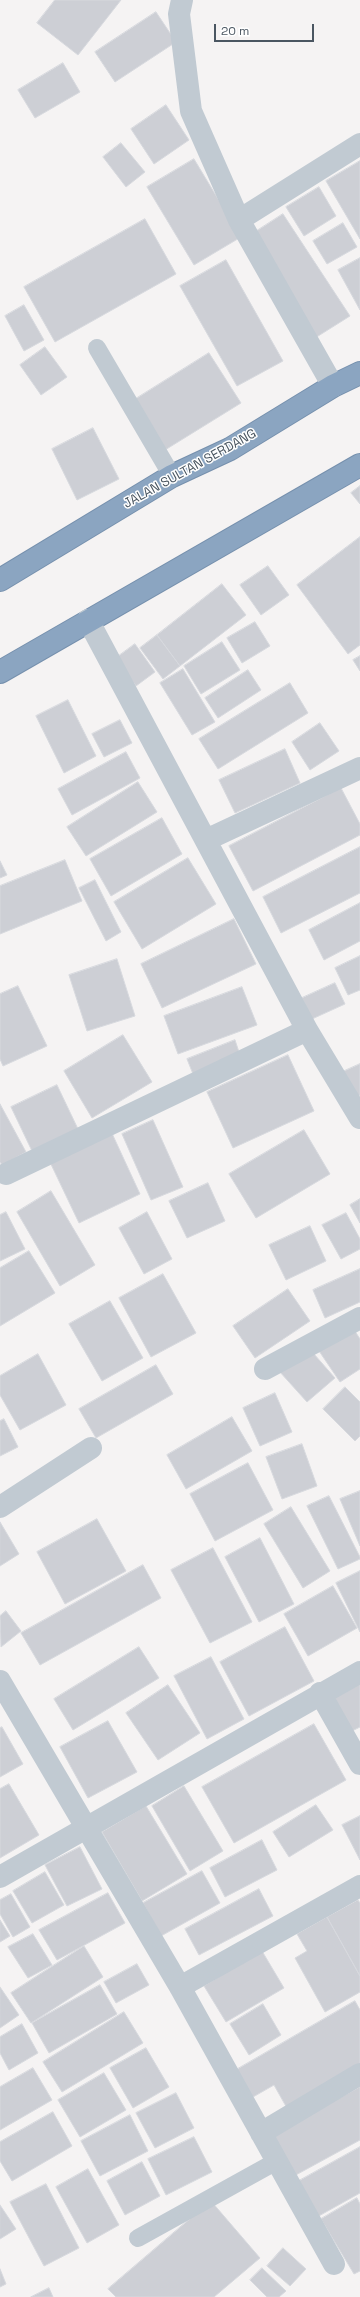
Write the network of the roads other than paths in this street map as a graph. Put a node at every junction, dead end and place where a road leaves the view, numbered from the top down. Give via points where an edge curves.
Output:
1 (182, 0) edge
2 (360, 144) edge
3 (239, 220) junction
4 (97, 348) dead end
5 (360, 373) edge
6 (333, 386) junction
7 (360, 465) edge
8 (172, 476) junction
9 (0, 580) edge
10 (88, 620) junction
11 (0, 672) edge
12 (360, 768) edge
13 (206, 840) junction
14 (307, 1030) junction
15 (360, 1118) edge
16 (6, 1174) dead end
17 (360, 1318) edge
18 (265, 1369) dead end
19 (91, 1448) dead end
20 (0, 1507) edge
21 (360, 1672) edge
22 (0, 1681) edge
23 (320, 1693) junction
24 (360, 1764) edge
25 (85, 1828) junction
26 (0, 1877) edge
27 (360, 1886) edge
28 (180, 1987) junction
29 (360, 2074) edge
30 (261, 2133) junction
31 (277, 2161) junction
32 (138, 2238) dead end
33 (334, 2264) dead end

1 - 3 street via 178,14 191,111
2 - 3 street
3 - 6 street
4 - 8 lane
5 - 6 highway, JALAN SULTAN SERDANG
6 - 8 highway, JALAN SULTAN SERDANG via 230,450
7 - 10 highway
8 - 9 highway, JALAN SULTAN SERDANG
10 - 11 highway
10 - 13 street
12 - 13 street
13 - 14 street
14 - 15 street
14 - 16 street
17 - 18 street
19 - 20 street
21 - 23 street
22 - 25 street
23 - 24 street
23 - 25 street
25 - 26 street
25 - 28 street
27 - 28 street
28 - 30 street
29 - 30 street
30 - 31 street
31 - 32 lane
31 - 33 street

